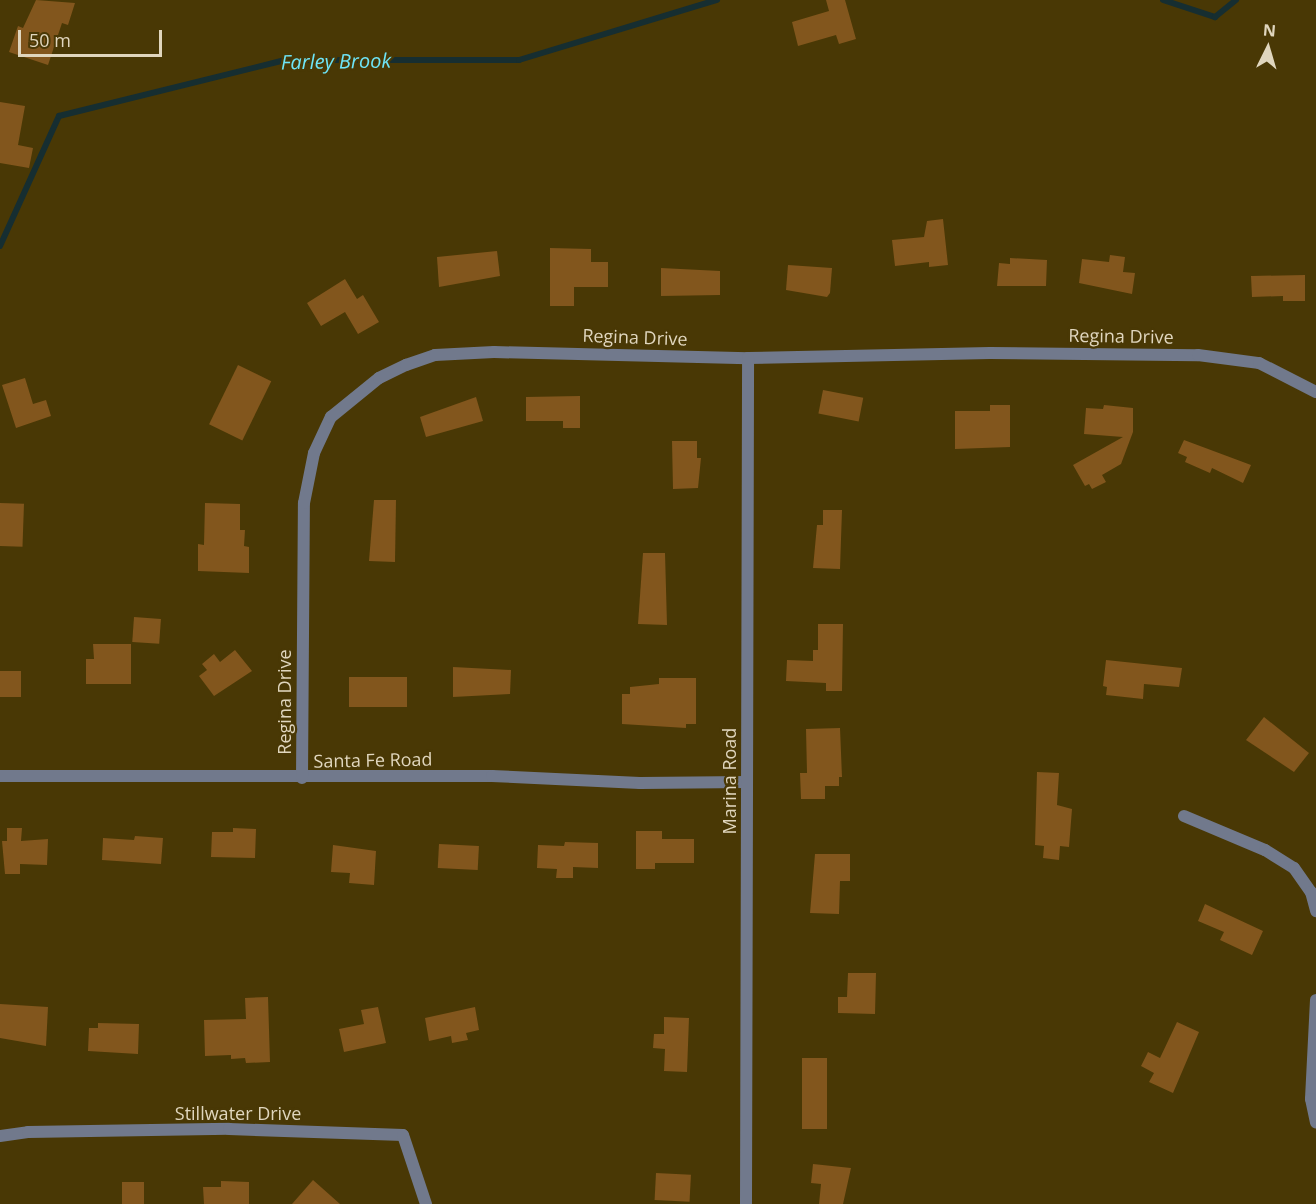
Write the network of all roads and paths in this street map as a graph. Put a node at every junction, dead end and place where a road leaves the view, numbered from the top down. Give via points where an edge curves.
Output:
1 (748, 358) junction
2 (1316, 392) edge
3 (0, 776) edge
4 (302, 778) junction
5 (747, 782) junction
6 (1184, 816) dead end
7 (1316, 911) edge
8 (1316, 1000) edge
9 (1316, 1122) edge
10 (0, 1136) edge
11 (426, 1204) edge
12 (746, 1204) edge

1 - 2 street, Regina Drive via 990,353 1198,355 1259,363
1 - 4 street, Regina Drive via 494,352 435,355 379,378 331,417 314,453 304,503
1 - 5 street, Marina Road
3 - 4 street, Santa Fe Road
4 - 5 street, Santa Fe Road via 492,776 640,783
5 - 12 street, Marina Road
6 - 7 street via 1255,845 1288,864 1311,892
8 - 9 street via 1311,1099
10 - 11 street, Stillwater Drive via 28,1132 229,1129 403,1135

